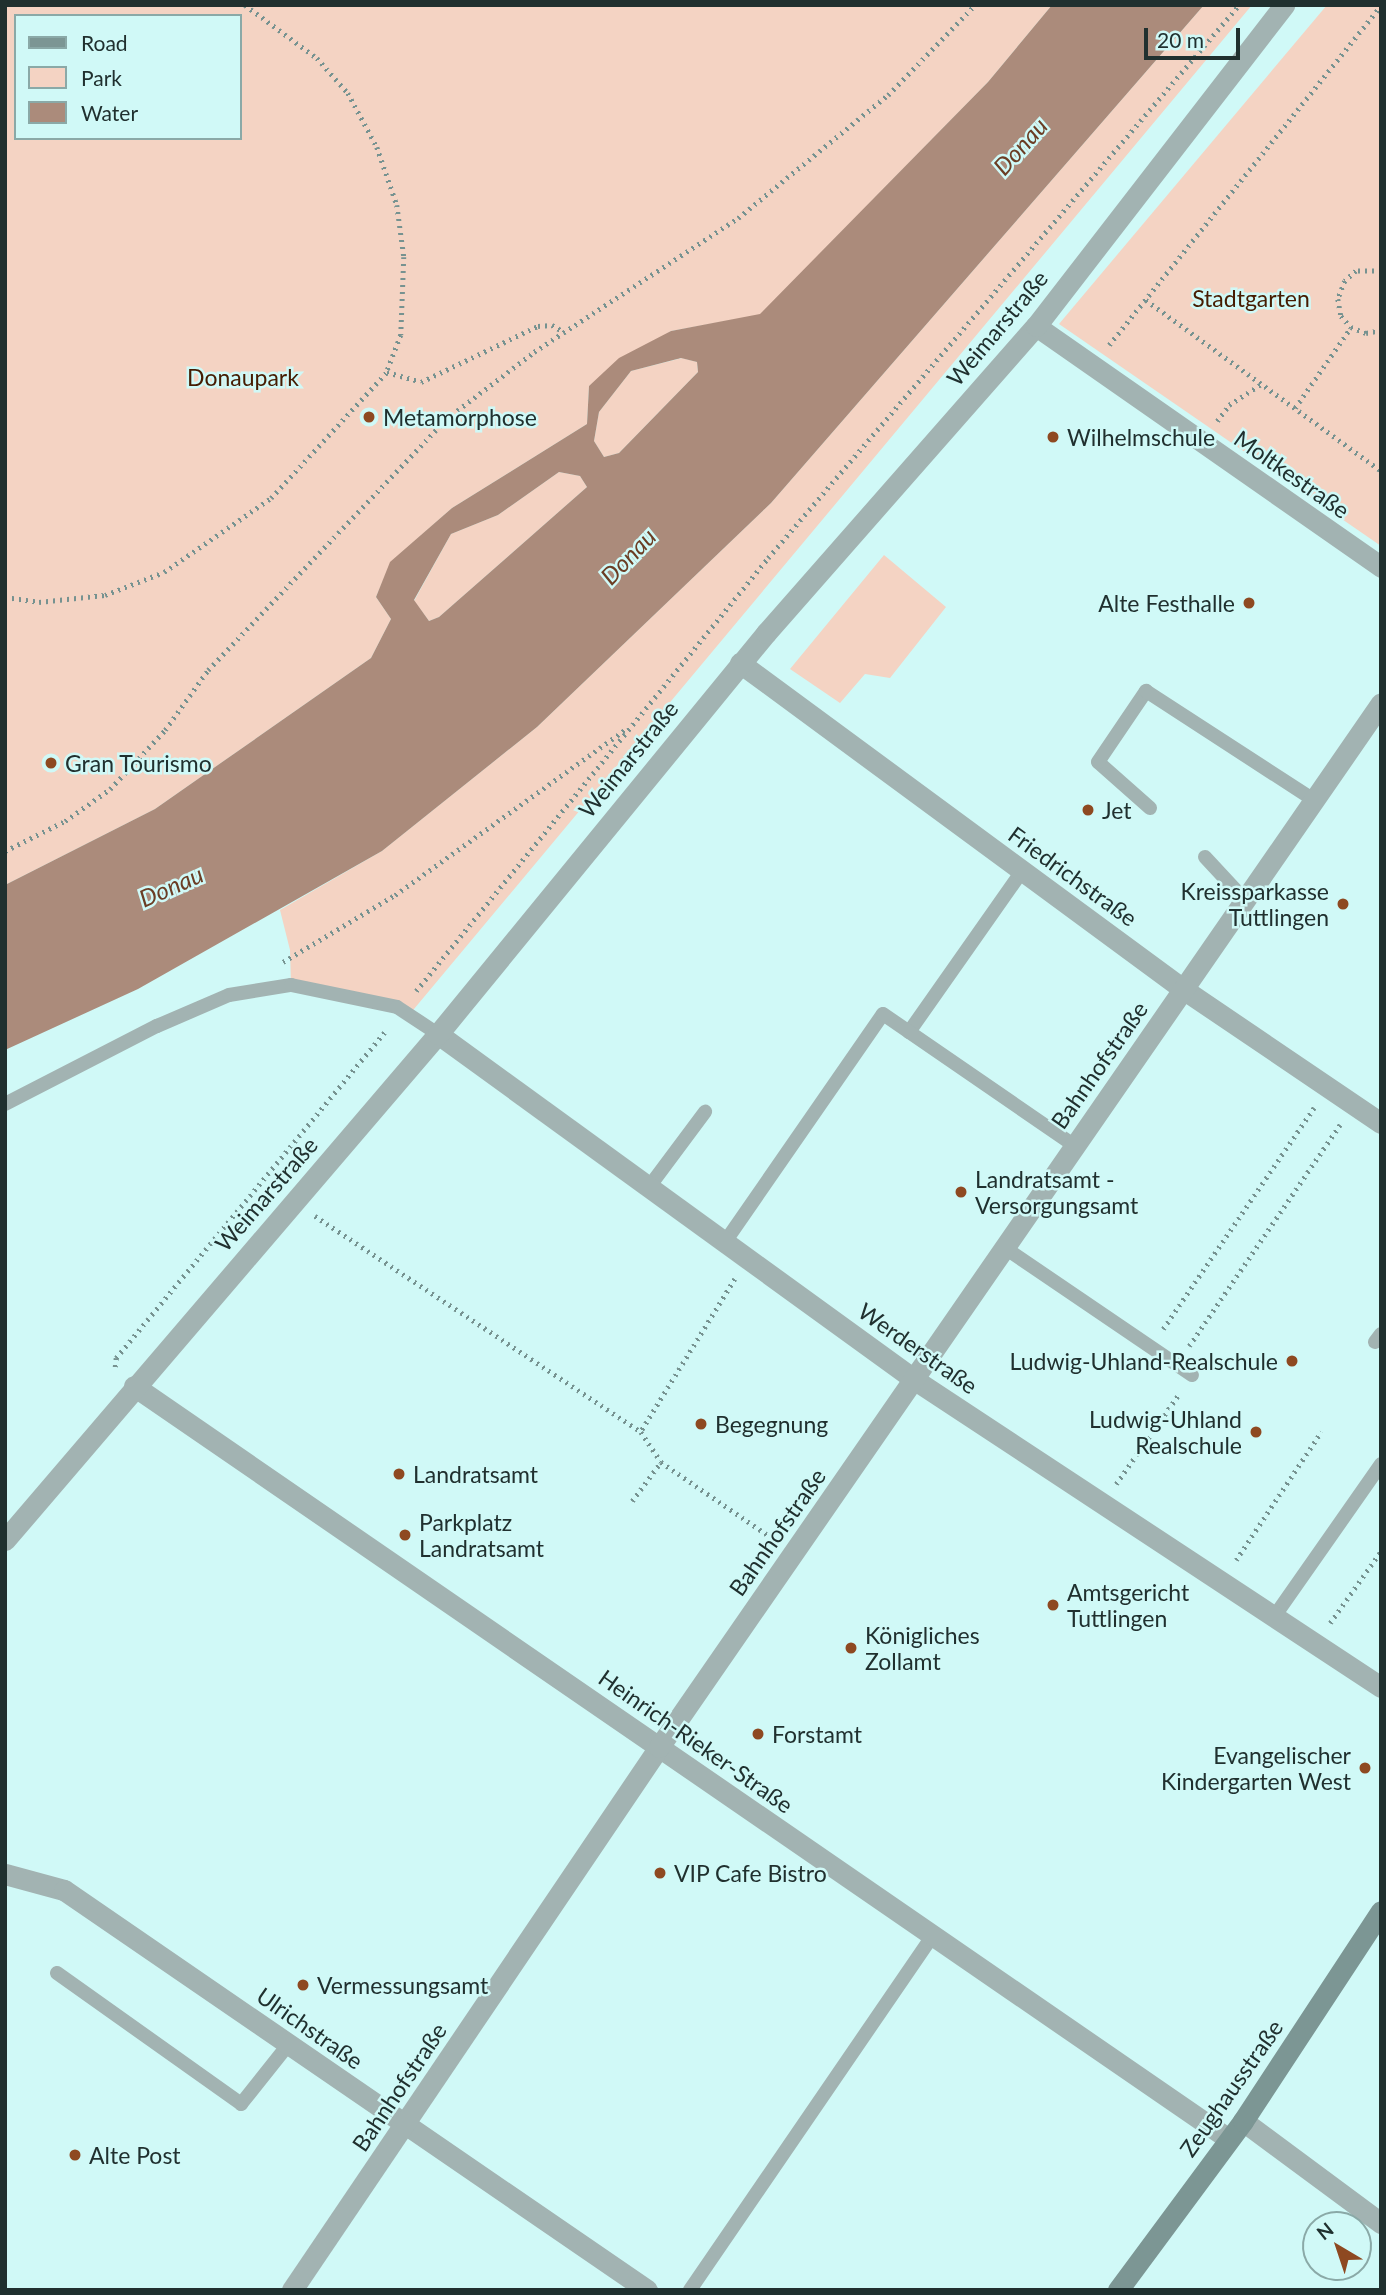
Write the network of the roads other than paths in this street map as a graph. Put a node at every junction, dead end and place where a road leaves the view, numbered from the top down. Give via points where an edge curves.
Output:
1 (1284, 5) edge
2 (1035, 326) junction
3 (1381, 567) edge
4 (740, 663) junction
5 (1381, 703) edge
6 (1314, 800) junction
7 (1150, 808) dead end
8 (1205, 858) dead end
9 (1022, 871) junction
10 (1245, 900) junction
11 (1183, 989) junction
12 (909, 1032) junction
13 (438, 1034) junction
14 (5, 1104) edge
15 (705, 1112) dead end
16 (1381, 1124) edge
17 (1075, 1146) junction
18 (649, 1187) junction
19 (725, 1242) junction
20 (1005, 1248) junction
21 (1192, 1375) road end
22 (915, 1380) junction
23 (134, 1386) junction
24 (1381, 1464) edge
25 (5, 1540) edge
26 (1274, 1616) junction
27 (1381, 1687) edge
28 (659, 1747) junction
29 (5, 1874) edge
30 (1381, 1911) edge
31 (933, 1935) junction
32 (57, 1973) dead end
33 (288, 2045) junction
34 (1243, 2121) junction
35 (405, 2126) junction
36 (1229, 2139) junction
37 (1381, 2223) edge
38 (292, 2290) edge
39 (647, 2290) edge
40 (690, 2290) edge
41 (1118, 2290) edge

1 - 2 street, Weimarstraße
2 - 3 street, Moltkestraße
2 - 4 street, Weimarstraße
4 - 9 street, Friedrichstraße
4 - 13 street, Weimarstraße
5 - 6 street, Bahnhofstraße
6 - 7 lane via 1146,691 1098,762
6 - 10 street, Bahnhofstraße
8 - 10 lane
9 - 11 street, Friedrichstraße
9 - 12 lane
10 - 11 street, Bahnhofstraße
11 - 16 street, Friedrichstraße
11 - 17 street, Bahnhofstraße
12 - 17 lane
12 - 19 lane via 883,1014
13 - 14 lane via 402,1010 291,985 229,995 157,1026
13 - 18 street, Werderstraße
13 - 23 street, Weimarstraße
15 - 18 lane
17 - 20 street, Bahnhofstraße
18 - 19 street, Werderstraße
19 - 22 street, Werderstraße
20 - 21 lane
20 - 22 street, Bahnhofstraße
22 - 26 street, Werderstraße
22 - 28 street, Bahnhofstraße
23 - 25 street, Weimarstraße
23 - 28 street, Heinrich-Rieker-Straße
24 - 26 lane
26 - 27 street, Werderstraße
28 - 31 street, Heinrich-Rieker-Straße
28 - 35 street, Bahnhofstraße
29 - 33 street, Ulrichstraße via 64,1890
30 - 34 street, Zeughausstraße
31 - 36 street, Heinrich-Rieker-Straße
31 - 40 lane
32 - 33 lane via 241,2104
33 - 35 street, Ulrichstraße
34 - 36 street, Zeughausstraße
34 - 37 street
35 - 38 street, Bahnhofstraße
35 - 39 street, Ulrichstraße
36 - 41 street, Zeughausstraße

